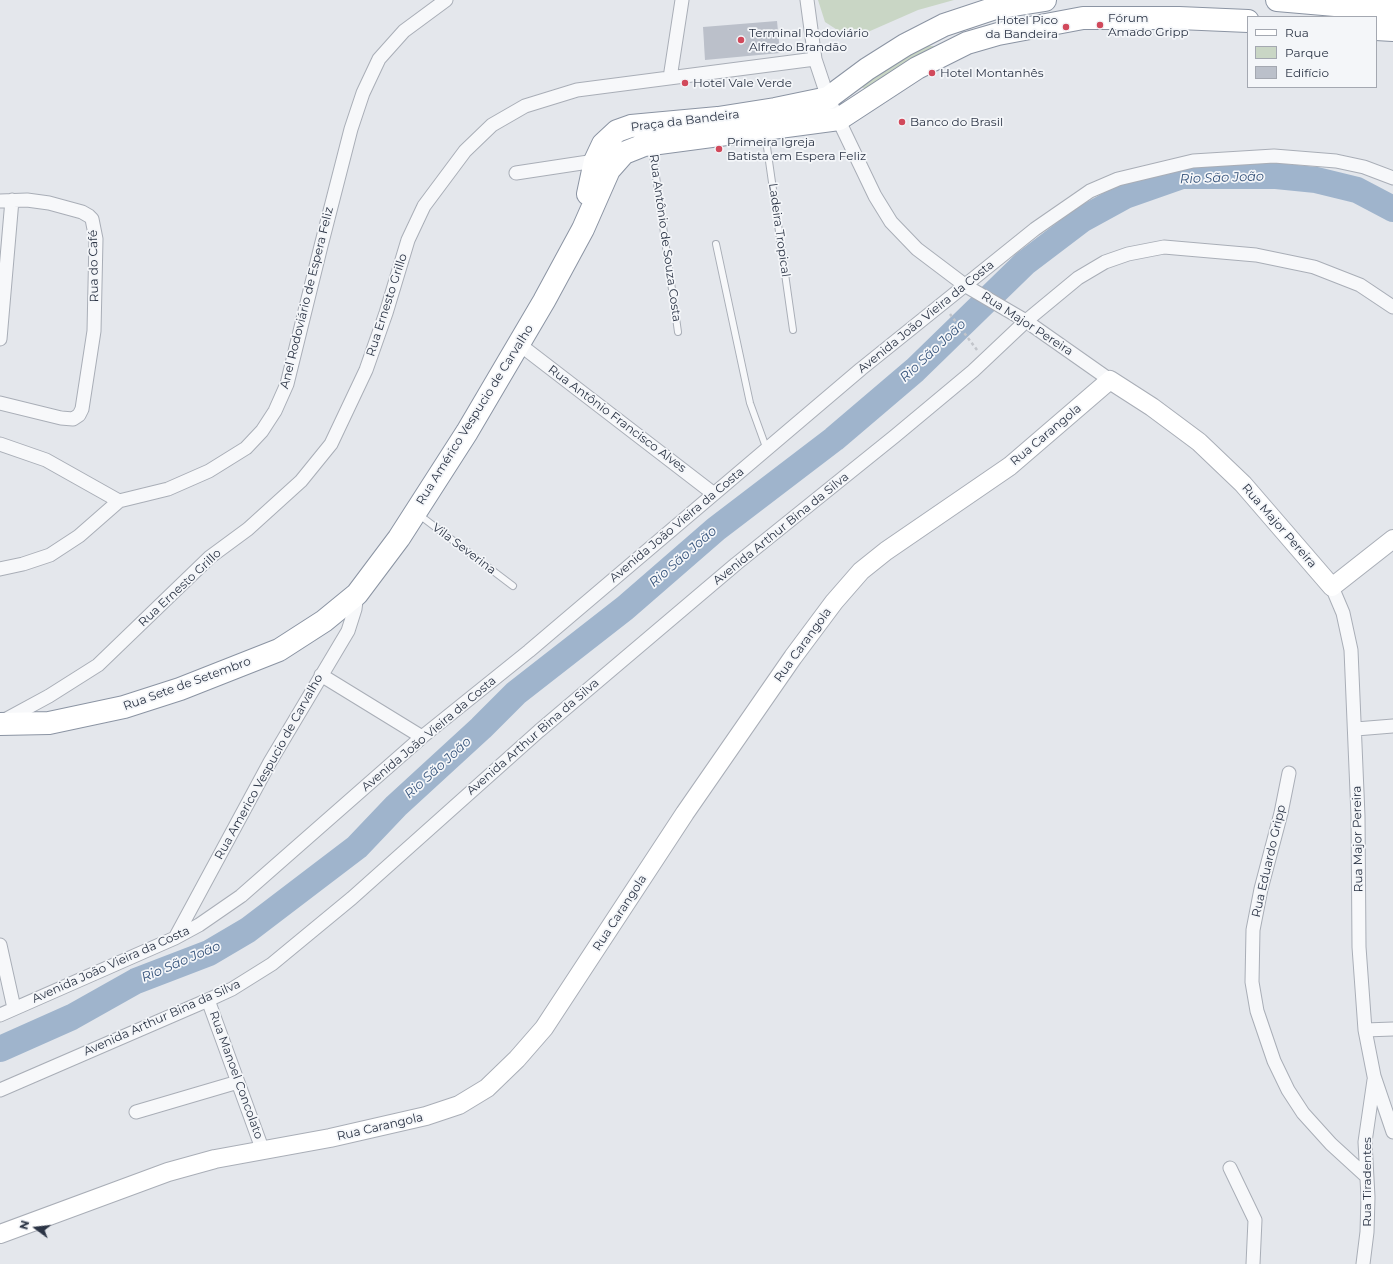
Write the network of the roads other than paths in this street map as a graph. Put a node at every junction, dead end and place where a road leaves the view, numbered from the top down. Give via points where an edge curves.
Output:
1 (446, 0) edge
2 (693, 0) edge
3 (807, 0) edge
4 (1045, 0) edge
5 (1277, 0) edge
6 (682, 3) edge
7 (1393, 10) edge
8 (1247, 21) edge
9 (1377, 29) edge
10 (1393, 30) edge
11 (816, 59) junction
12 (670, 78) junction
13 (828, 98) junction
14 (839, 120) junction
15 (765, 130) junction
16 (651, 145) junction
17 (595, 161) junction
18 (516, 173) dead end
19 (1393, 178) edge
20 (6, 201) edge
21 (583, 229) junction
22 (716, 244) dead end
23 (970, 288) junction
24 (1393, 307) edge
25 (1026, 321) junction
26 (793, 330) dead end
27 (678, 332) dead end
28 (0, 339) edge
29 (519, 344) junction
30 (1110, 380) junction
31 (0, 403) edge
32 (0, 444) edge
33 (767, 450) junction
34 (714, 494) junction
35 (120, 501) junction
36 (415, 512) junction
37 (1393, 539) edge
38 (0, 569) edge
39 (513, 586) dead end
40 (1332, 587) junction
41 (356, 594) junction
42 (320, 675) junction
43 (0, 723) edge
44 (1393, 726) edge
45 (1356, 729) junction
46 (422, 737) junction
47 (1289, 773) dead end
48 (175, 938) junction
49 (0, 945) edge
50 (208, 1000) junction
51 (14, 1008) junction
52 (0, 1015) edge
53 (1393, 1029) edge
54 (1366, 1030) junction
55 (1374, 1076) junction
56 (238, 1082) junction
57 (0, 1090) edge
58 (136, 1112) dead end
59 (1393, 1132) edge
60 (263, 1151) junction
61 (1230, 1168) dead end
62 (1366, 1176) junction
63 (0, 1234) edge
64 (1254, 1264) edge
65 (1362, 1264) edge

1 - 35 street, Anel Rodoviário de Espera Feliz via 404,31 379,59 363,93 320,246 287,384 262,431 246,448 209,471 168,489
2 - 6 street
3 - 11 street
4 - 13 highway via 995,8 944,25 867,69
5 - 7 highway
6 - 12 street
8 - 14 highway via 1083,18 998,34 966,43 917,68
9 - 10 highway
11 - 12 street, Rua Ernesto Grillo
11 - 13 street
12 - 43 street, Rua Ernesto Grillo via 577,90 525,106 492,125 464,151 424,206 408,240 366,370 331,444 301,481 248,529 210,557 98,665
13 - 14 street, Rua Major Pereira
13 - 17 highway, Praça da Bandeira via 718,118 631,126 617,131 603,144
14 - 15 highway, Praça da Bandeira
14 - 23 street, Rua Major Pereira via 875,196 891,222 917,249
15 - 16 highway, Praça da Bandeira
15 - 26 lane, Ladeira Tropical
16 - 21 highway, Praça da Bandeira via 631,150 612,164
16 - 27 lane, Rua Antônio de Souza Costa
17 - 18 street
17 - 21 highway, Praça da Bandeira
19 - 23 street, Avenida João Vieira da Costa via 1336,161 1274,156 1193,161 1118,179 1090,191 1035,229
20 - 28 street
20 - 31 street, Rua do Café via 27,200 69,208 89,216 96,240 94,331 79,415 61,418
21 - 29 highway, Rua Américo Vespucio de Carvalho
22 - 33 lane via 750,403
23 - 25 street, Rua Major Pereira
23 - 33 street, Avenida João Vieira da Costa via 861,369
24 - 25 street, Avenida Arthur Bina da Silva via 1360,285 1314,267 1256,255 1164,247 1128,254 1105,262 1078,278
25 - 30 street, Rua Major Pereira
25 - 50 street, Avenida Arthur Bina da Silva via 896,436 736,564 609,671 352,898 272,964 232,989
29 - 34 street, Rua Antônio Francisco Alves
29 - 36 highway, Rua Américo Vespucio de Carvalho via 467,432
30 - 40 street, Rua Major Pereira via 1199,442 1243,484
30 - 60 street, Rua Carangola via 1010,466 886,550 861,571 834,602 793,658 685,813 544,1028 487,1088 459,1105 426,1116
32 - 35 street via 46,460
33 - 34 street, Avenida João Vieira da Costa
34 - 46 street, Avenida João Vieira da Costa via 529,651
35 - 38 street via 79,536 50,555
36 - 39 lane, Vila Severina
36 - 41 highway, Rua Américo Vespucio de Carvalho
37 - 40 street
40 - 45 street, Rua Major Pereira via 1343,613 1351,650
41 - 42 street, Rua Americo Vespucio de Carvalho via 352,622
41 - 43 highway, Rua Sete de Setembro via 324,620 279,650 180,689 124,707 50,723
42 - 46 street
42 - 48 street, Rua Americo Vespucio de Carvalho
44 - 45 street
45 - 54 street, Rua Major Pereira via 1359,947
46 - 48 street, Avenida João Vieira da Costa via 241,896
47 - 62 street, Rua Eduardo Gripp via 1253,930 1252,982 1257,1010 1274,1061 1303,1113 1331,1144
48 - 51 street, Avenida João Vieira da Costa
49 - 51 street
50 - 56 street, Rua Manoel Concolato
50 - 57 street, Avenida Arthur Bina da Silva
51 - 52 street, Avenida João Vieira da Costa
53 - 54 street
54 - 55 street, Rua Major Pereira
55 - 59 street, Rua Major Pereira
55 - 62 street, Rua Tiradentes via 1365,1142
56 - 58 street
56 - 60 street, Rua Manoel Concolato
60 - 63 street, Rua Carangola via 215,1159 168,1172
61 - 64 street via 1255,1220
62 - 65 street, Rua Tiradentes via 1367,1232

